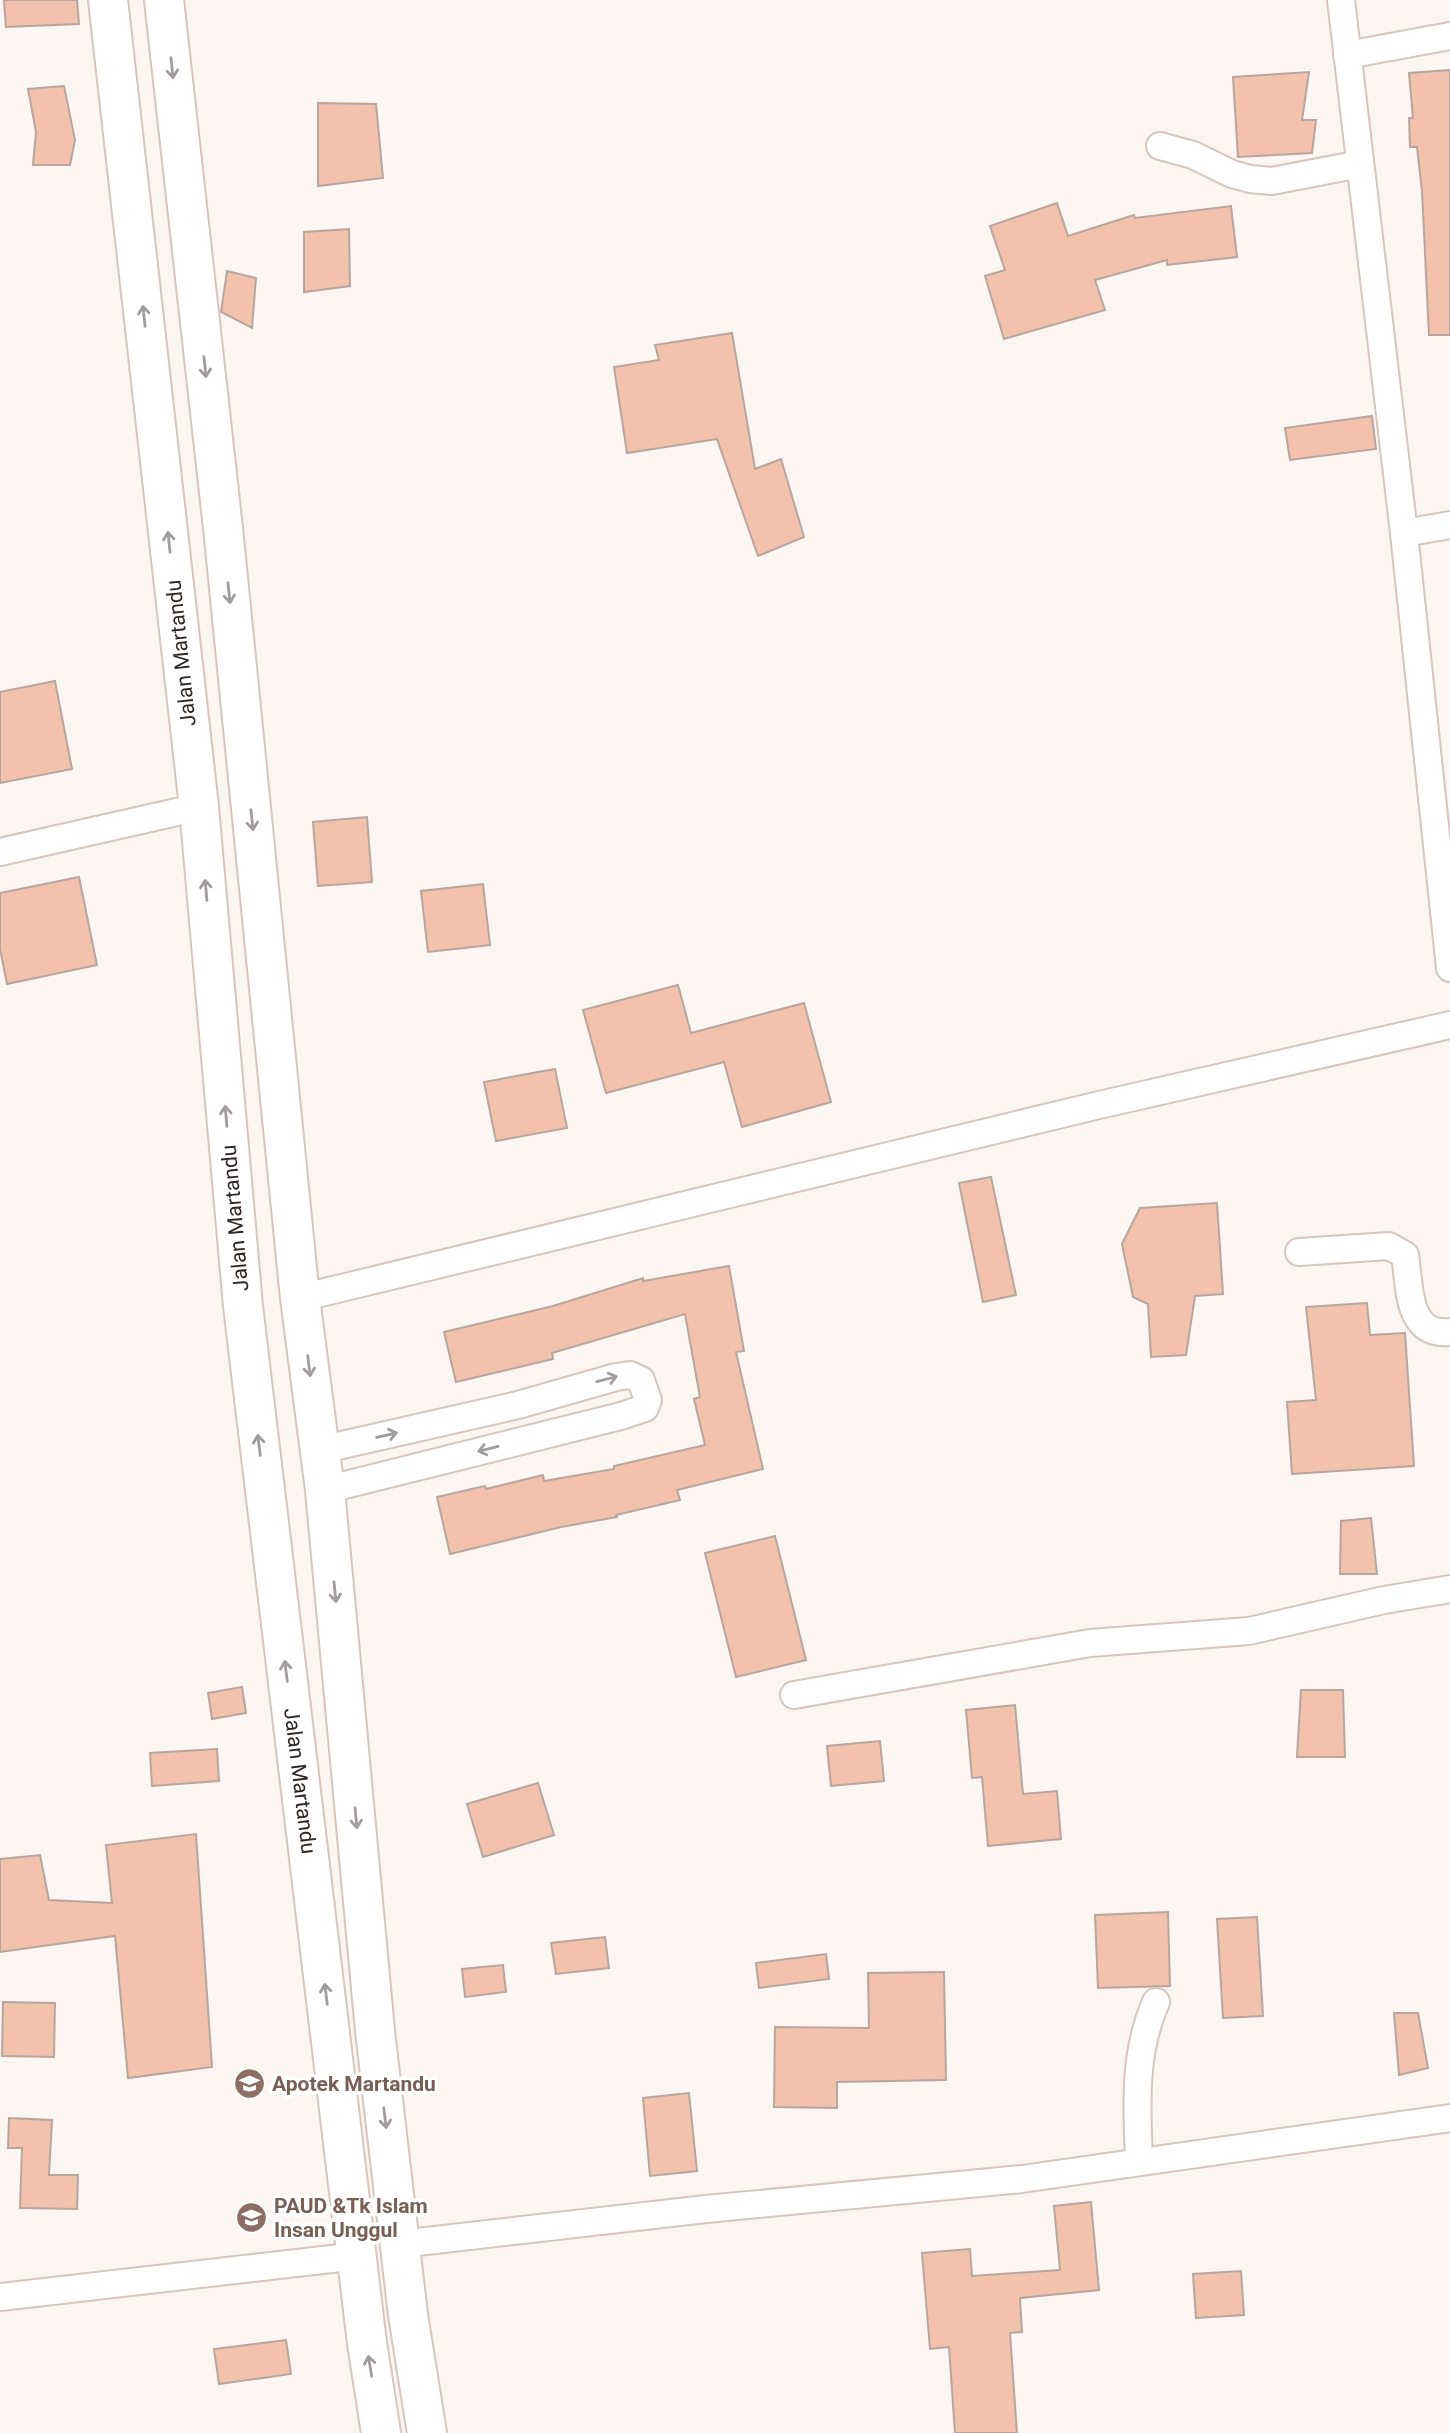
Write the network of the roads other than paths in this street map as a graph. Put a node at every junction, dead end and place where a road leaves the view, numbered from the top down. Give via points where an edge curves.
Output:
1 (108, 0) edge
2 (164, 0) edge
3 (1341, 0) edge
4 (1450, 36) edge
5 (1347, 55) junction
6 (1160, 146) dead end
7 (1360, 164) junction
8 (1450, 525) edge
9 (1404, 533) junction
10 (199, 807) junction
11 (0, 852) edge
12 (1450, 968) edge
13 (1450, 1025) edge
14 (1299, 1252) dead end
15 (300, 1298) junction
16 (1450, 1332) edge
17 (320, 1450) junction
18 (325, 1490) junction
19 (1450, 1589) edge
20 (794, 1695) dead end
21 (1156, 2002) dead end
22 (375, 2031) junction
23 (331, 2036) junction
24 (1450, 2118) edge
25 (1139, 2162) junction
26 (400, 2245) junction
27 (358, 2256) junction
28 (0, 2298) edge
29 (381, 2433) edge
30 (427, 2433) edge

10 -> 1 highway, Jalan Martandu
2 -> 15 highway via 223,528
3 - 5 street
4 - 5 street
5 - 7 street
6 - 7 street via 1193,155 1232,174 1272,181
7 - 9 street
8 - 9 street
9 - 12 street
10 - 11 street
23 -> 10 highway, Jalan Martandu via 243,1306
13 - 15 street via 1085,1108
14 - 16 street via 1389,1247 1400,1252 1405,1255 1415,1316 1430,1331
15 -> 17 highway
17 - 18 highway
17 -> 18 street via 518,1405 616,1377 630,1375 640,1380 648,1400 645,1408 621,1416
18 -> 22 highway
19 - 20 street via 1249,1631 1090,1643
21 - 25 street via 1146,2025 1136,2089
22 - 23 highway
22 -> 26 highway
23 - 27 highway, Jalan Martandu
24 - 25 street
25 - 26 street via 1022,2179 706,2209
26 - 30 highway
27 - 28 street
29 -> 27 highway, Jalan Martandu

